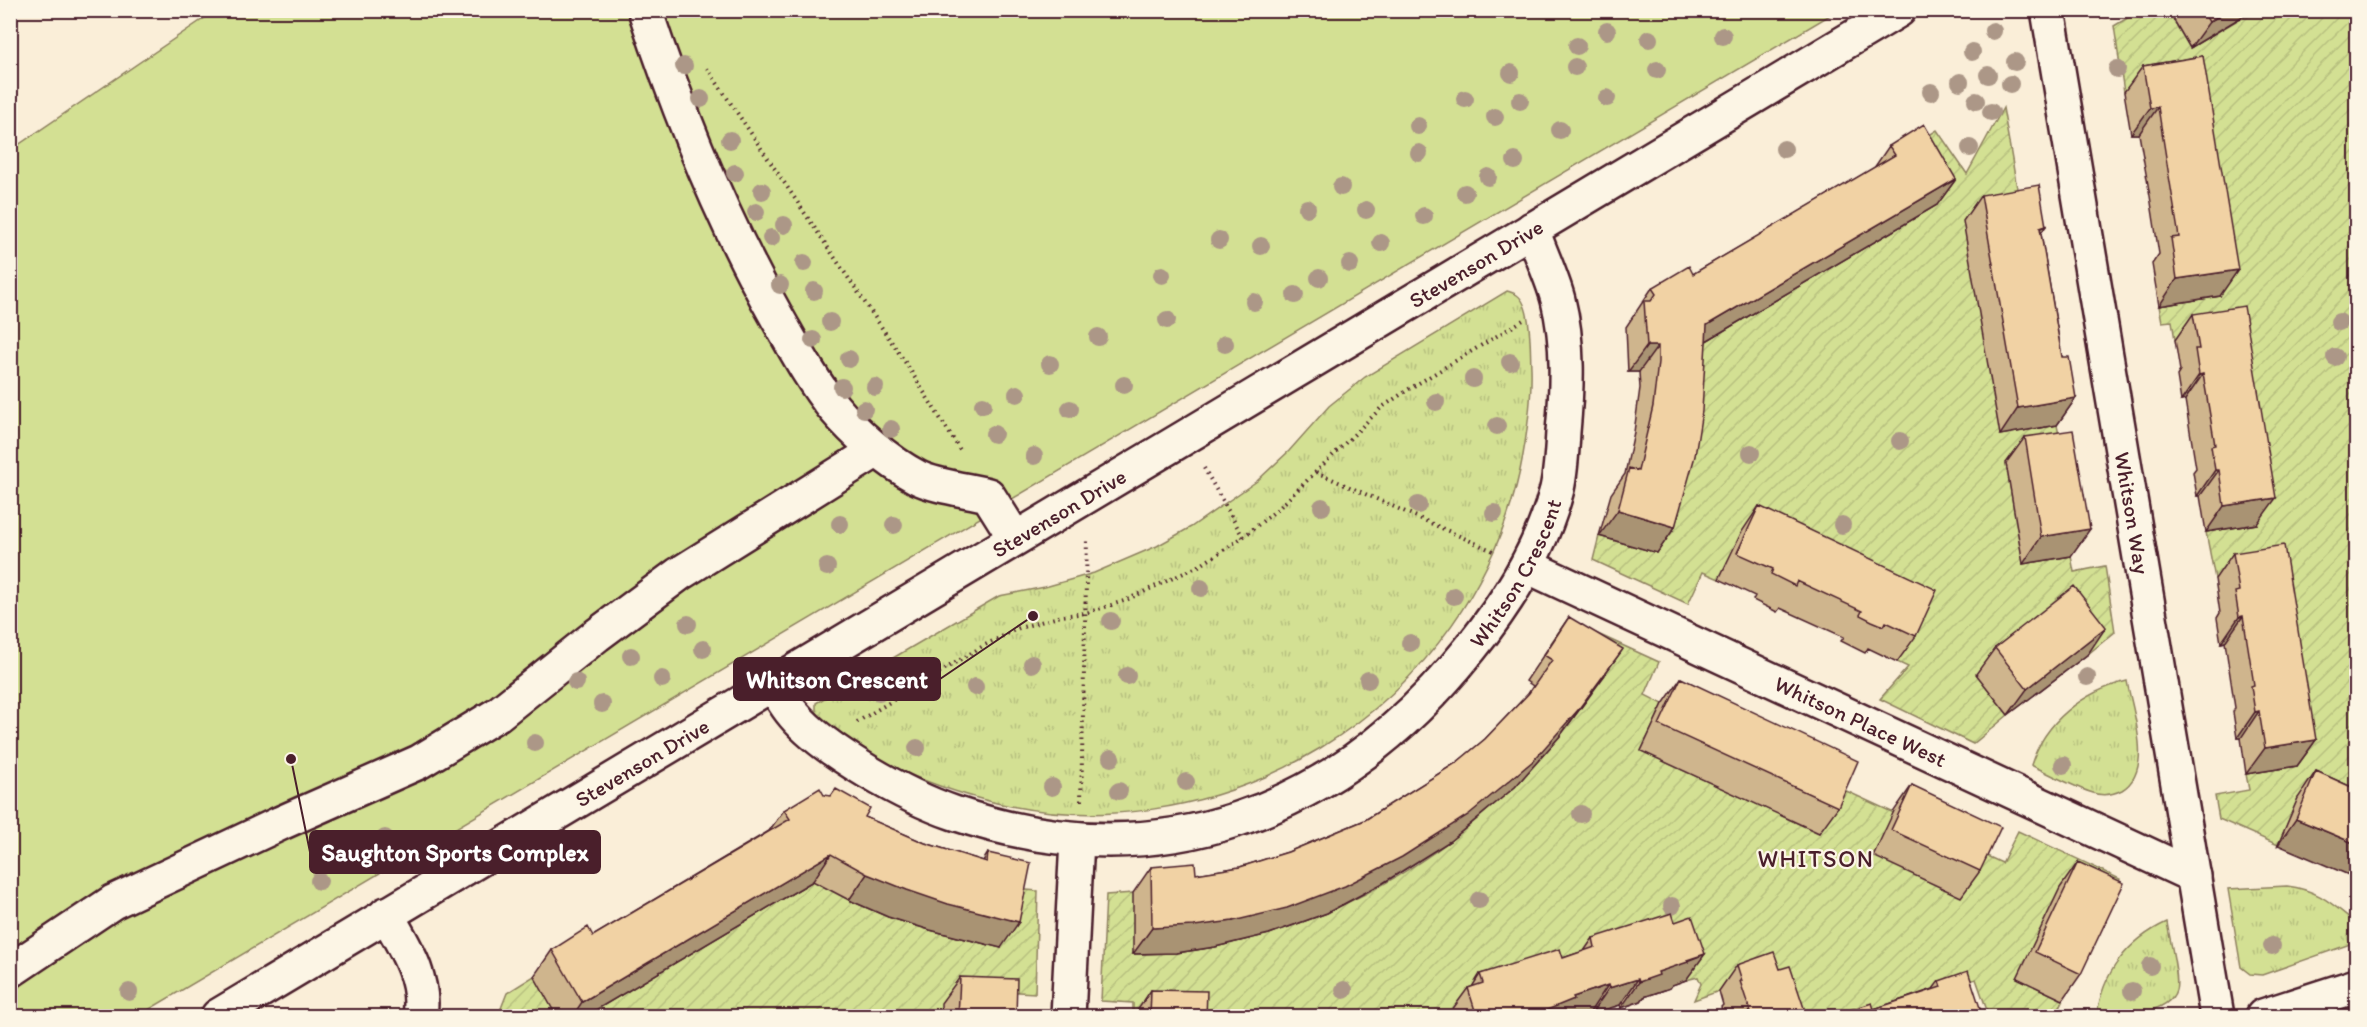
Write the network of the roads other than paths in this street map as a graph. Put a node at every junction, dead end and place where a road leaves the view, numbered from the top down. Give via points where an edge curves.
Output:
1 (1899, 10) edge
2 (2048, 10) edge
3 (650, 25) edge
4 (1532, 229) junction
5 (877, 450) junction
6 (1015, 538) junction
7 (1527, 566) junction
8 (772, 683) junction
9 (1077, 840) junction
10 (2194, 876) junction
11 (386, 914) junction
12 (10, 970) edge
13 (2356, 986) edge
14 (218, 1017) edge
15 (420, 1017) edge
16 (1068, 1017) edge
17 (2217, 1017) edge
18 (2263, 1017) edge

1 - 4 street, Stevenson Drive
2 - 10 street, Whitson Way
3 - 5 street via 712,186 759,285 799,357 834,408
4 - 6 street, Stevenson Drive
4 - 7 street, Whitson Crescent via 1563,324 1567,388 1557,488
5 - 6 street via 919,478 988,495
5 - 12 street via 679,574 498,714 419,762 113,902
6 - 8 street, Stevenson Drive
7 - 9 street, Whitson Crescent via 1451,673 1376,744 1334,775 1282,803 1229,824 1162,836
7 - 10 street, Whitson Place West
8 - 9 street, Whitson Crescent via 793,714 885,782 933,806 982,822
8 - 11 street, Stevenson Drive
9 - 16 street
10 - 17 street, Whitson Way
11 - 14 street, Stevenson Drive
11 - 15 street via 417,976
13 - 18 street

